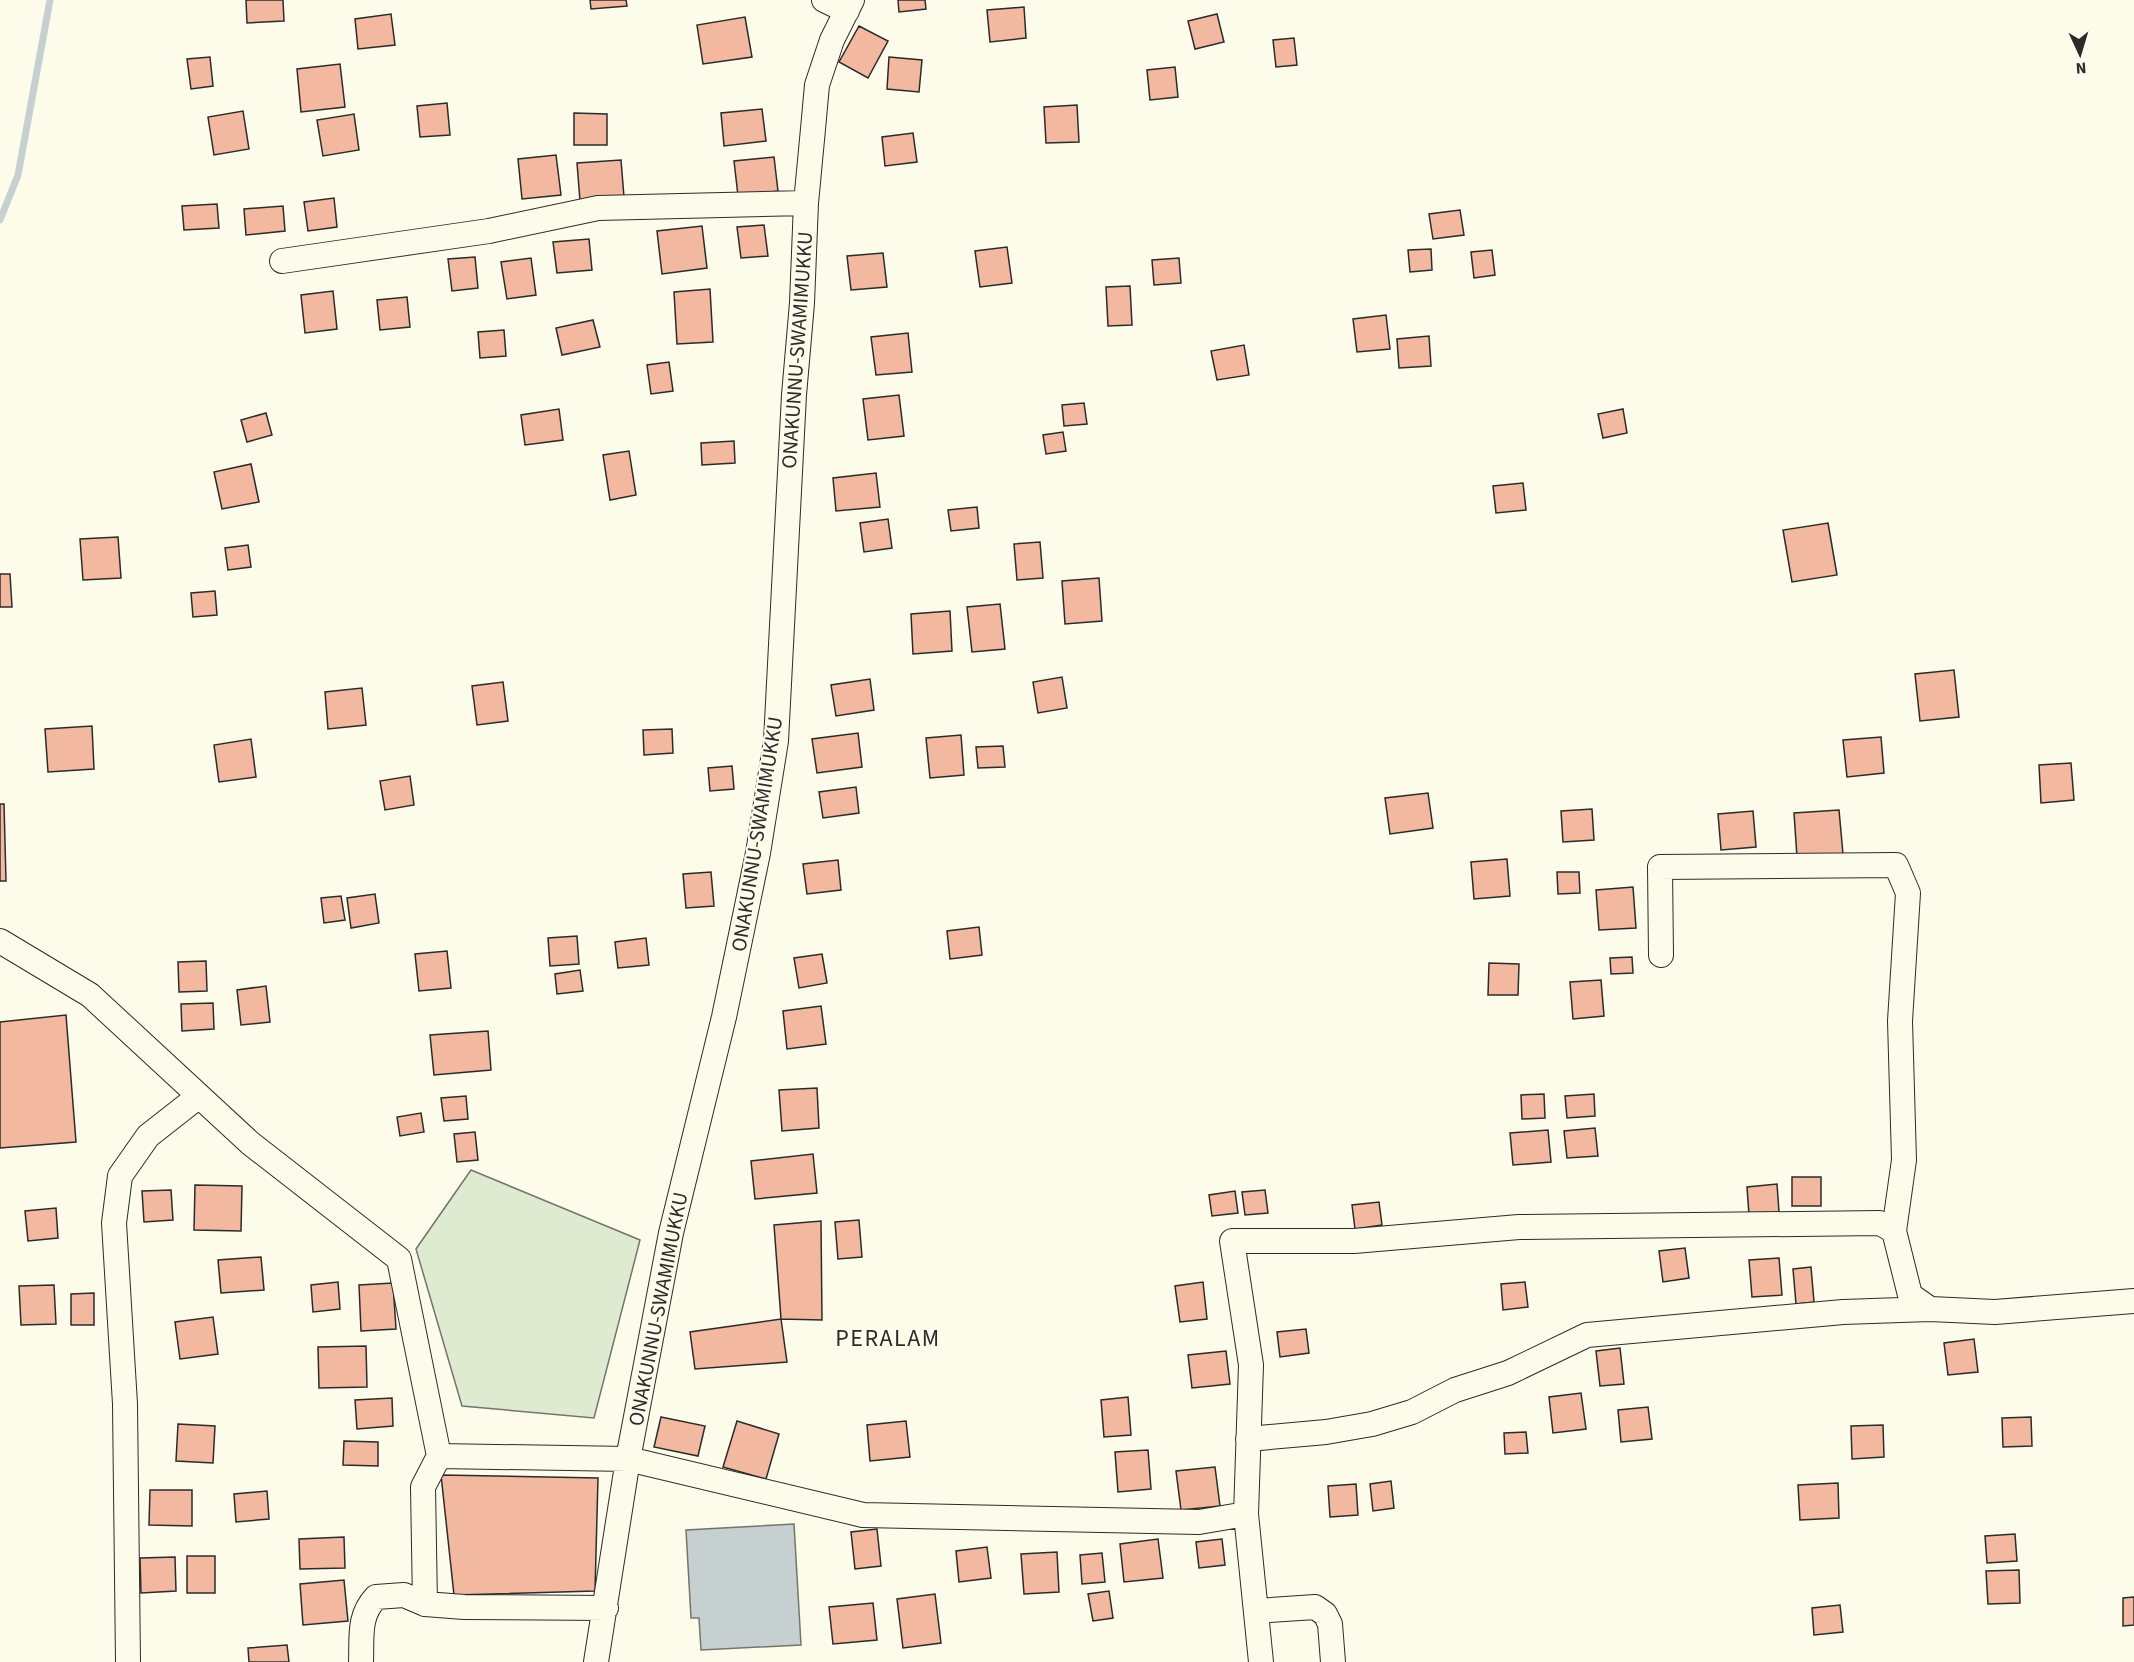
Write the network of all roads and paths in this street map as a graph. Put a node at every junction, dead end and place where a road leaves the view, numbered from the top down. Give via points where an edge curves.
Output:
1 (824, 0) edge
2 (849, 5) edge
3 (806, 203) junction
4 (282, 261) dead end
5 (0, 941) edge
6 (1661, 955) dead end
7 (198, 1096) junction
8 (1894, 1231) junction
9 (2134, 1301) edge
10 (1930, 1309) junction
11 (1248, 1439) junction
12 (439, 1455) junction
13 (628, 1459) junction
14 (1246, 1514) junction
15 (425, 1604) junction
16 (606, 1608) junction
17 (1256, 1611) junction
18 (128, 1662) edge
19 (362, 1662) edge
20 (596, 1662) edge
21 (1261, 1662) edge
22 (1333, 1662) edge

1 - 2 street
2 - 3 street, ONAKUNNU-SWAMIMUKKU via 832,40 818,85
3 - 4 street via 598,208 489,231
3 - 13 street, ONAKUNNU-SWAMIMUKKU via 776,741 758,853 724,1017 671,1233
5 - 7 street via 90,995
6 - 8 street via 1660,867 1896,865 1908,893 1899,1021 1904,1160
7 - 12 street via 250,1143 399,1259
7 - 18 street via 148,1136 120,1176 114,1223 125,1404
8 - 10 street via 1910,1294
8 - 11 street via 1880,1223 1519,1227 1354,1241 1232,1241 1251,1365
9 - 10 street via 1995,1312
10 - 11 street via 1843,1312 1587,1335 1412,1412 1326,1432
11 - 14 street
12 - 13 street
12 - 15 street via 423,1487
13 - 14 street via 863,1515 1199,1522
13 - 16 street, ONAKUNNU-SWAMIMUKKU
14 - 17 street
15 - 16 street
15 - 19 street via 404,1595 376,1597 363,1616
16 - 20 street, ONAKUNNU-SWAMIMUKKU
17 - 21 street
17 - 22 street via 1315,1607 1330,1624

